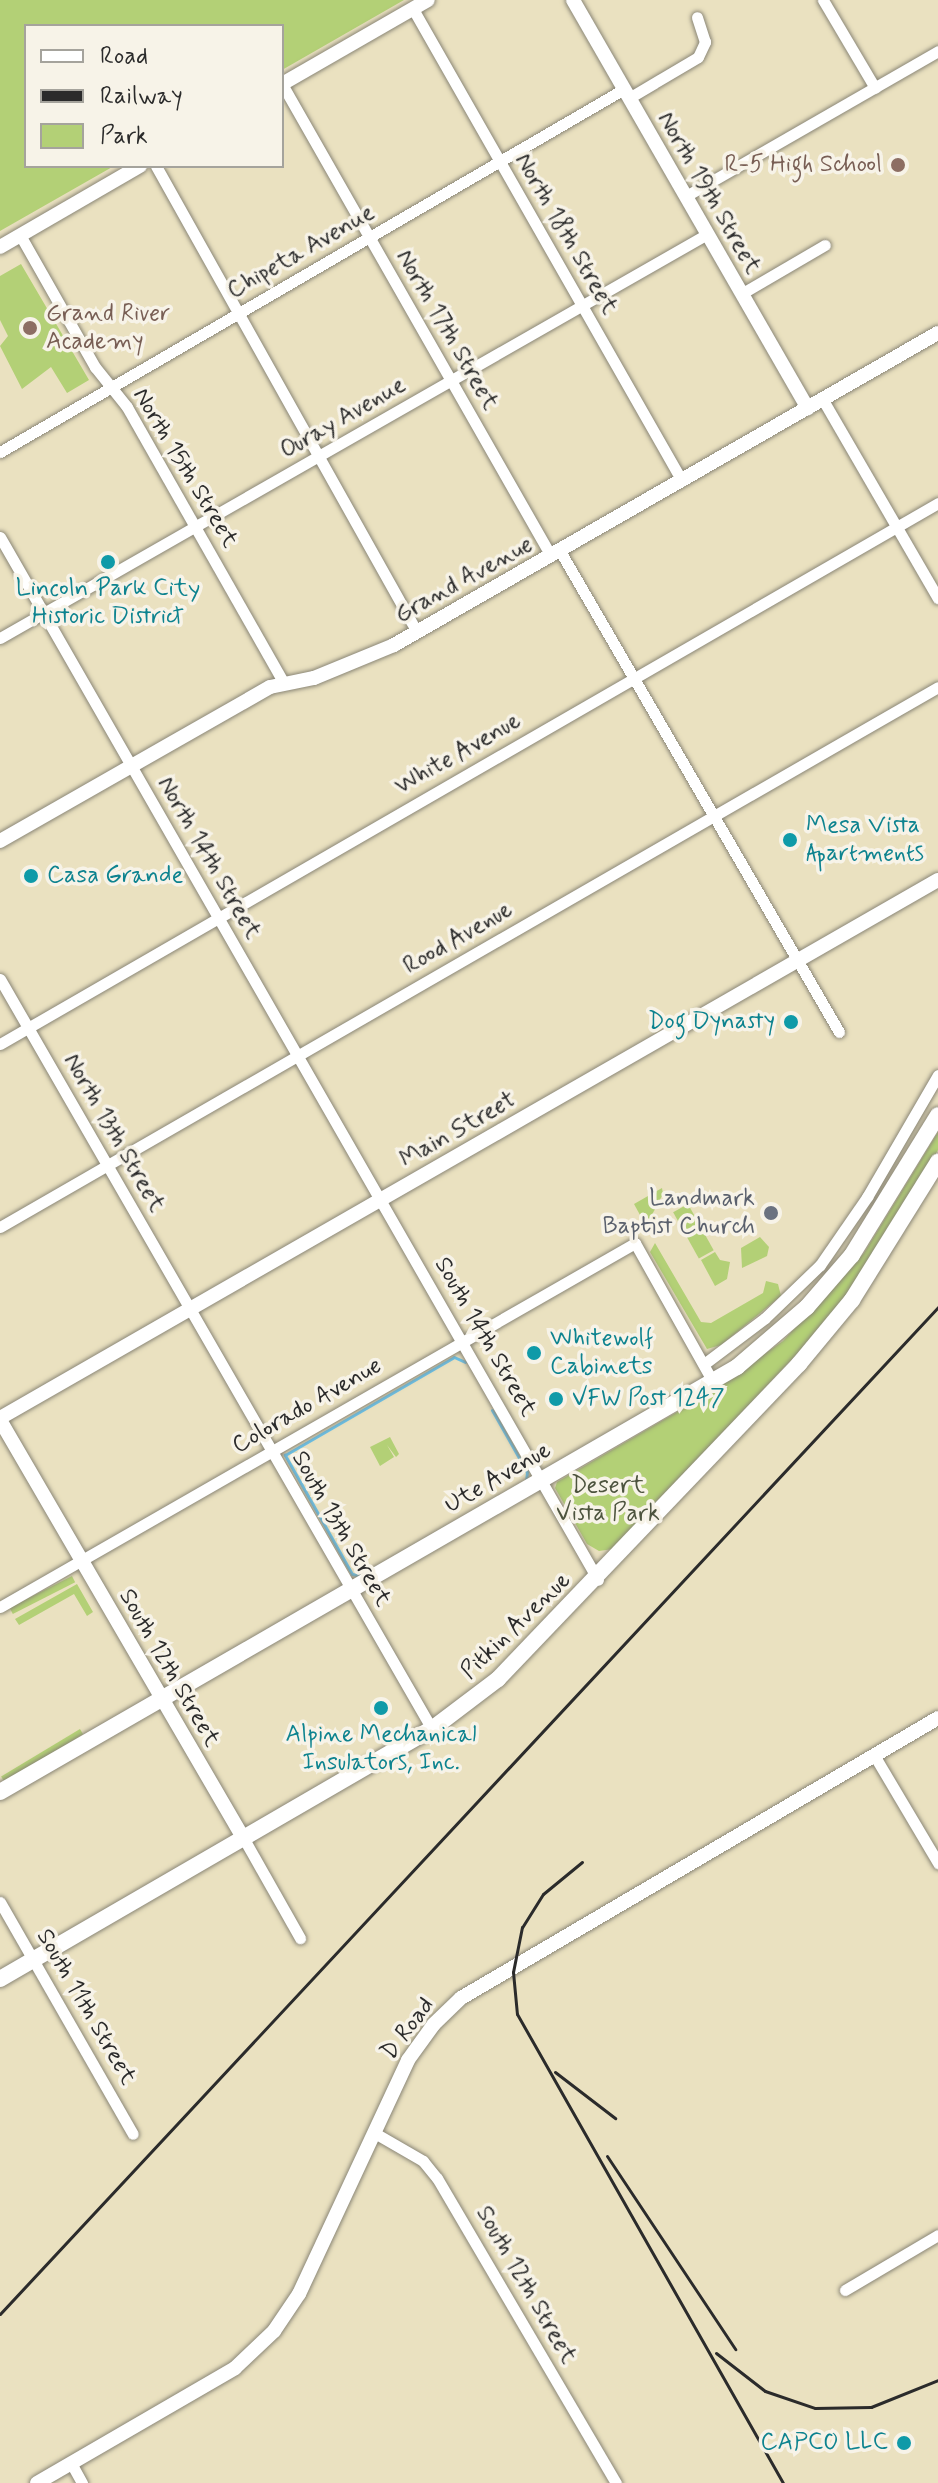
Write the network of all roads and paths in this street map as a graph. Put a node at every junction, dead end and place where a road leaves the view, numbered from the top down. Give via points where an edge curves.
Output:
1 (428, 0) edge
2 (573, 0) edge
3 (823, 0) edge
4 (413, 9) junction
5 (697, 17) dead end
6 (938, 51) edge
7 (284, 83) edge
8 (284, 88) edge
9 (875, 88) junction
10 (626, 93) junction
11 (500, 162) junction
12 (137, 168) edge
13 (157, 168) edge
14 (686, 196) junction
15 (707, 234) junction
16 (20, 235) junction
17 (369, 239) junction
18 (825, 245) dead end
19 (0, 247) edge
20 (741, 294) junction
21 (582, 306) junction
22 (239, 314) junction
23 (938, 333) edge
24 (451, 382) junction
25 (111, 388) junction
26 (823, 400) junction
27 (808, 408) junction
28 (0, 452) edge
29 (318, 458) junction
30 (682, 481) junction
31 (938, 503) edge
32 (897, 527) junction
33 (197, 528) junction
34 (0, 537) edge
35 (555, 554) junction
36 (938, 598) edge
37 (43, 613) junction
38 (417, 632) junction
39 (0, 638) edge
40 (634, 678) junction
41 (284, 683) junction
42 (938, 687) edge
43 (131, 766) junction
44 (714, 816) junction
45 (0, 841) edge
46 (938, 880) edge
47 (218, 918) junction
48 (797, 960) junction
49 (0, 979) edge
50 (28, 1028) junction
51 (839, 1032) dead end
52 (0, 1044) edge
53 (298, 1056) junction
54 (938, 1075) edge
55 (938, 1115) edge
56 (938, 1162) edge
57 (107, 1166) junction
58 (380, 1200) junction
59 (0, 1227) edge
60 (189, 1309) junction
61 (462, 1342) junction
62 (704, 1364) junction
63 (713, 1382) junction
64 (0, 1419) edge
65 (271, 1452) junction
66 (542, 1481) junction
67 (82, 1561) junction
68 (598, 1580) junction
69 (351, 1591) junction
70 (0, 1607) edge
71 (162, 1700) junction
72 (938, 1718) edge
73 (432, 1729) junction
74 (874, 1755) junction
75 (0, 1792) edge
76 (244, 1839) junction
77 (938, 1863) edge
78 (0, 1902) edge
79 (300, 1938) dead end
80 (34, 1960) junction
81 (0, 1979) edge
82 (373, 2132) junction
83 (133, 2134) dead end
84 (938, 2235) edge
85 (845, 2290) dead end
86 (71, 2463) junction
87 (37, 2483) edge
88 (82, 2483) edge
89 (616, 2483) edge

1 - 4 street
2 - 10 street, North 19th Street
3 - 9 street
4 - 7 street
4 - 11 street, North 18th Street
5 - 10 street, Chipeta Avenue via 705,42 698,57
6 - 9 street
8 - 17 street, North 17th Street
9 - 14 street
10 - 11 street, Chipeta Avenue
10 - 14 street, North 19th Street
11 - 17 street, Chipeta Avenue
11 - 21 street, North 18th Street
12 - 16 street
13 - 22 street
14 - 15 street, North 19th Street
15 - 20 street, North 19th Street
15 - 21 street, Ouray Avenue
16 - 19 street
16 - 25 street, North 15th Street
17 - 22 street, Chipeta Avenue
17 - 24 street, North 17th Street
18 - 20 street
20 - 27 street, North 19th Street
21 - 24 street, Ouray Avenue
21 - 30 street, North 18th Street
22 - 25 street, Chipeta Avenue
22 - 29 street
23 - 26 street, Grand Avenue
24 - 29 street, Ouray Avenue
24 - 35 street, North 17th Street
25 - 28 street, Chipeta Avenue
25 - 33 street, North 15th Street
26 - 27 street, Grand Avenue
26 - 32 street
27 - 30 street, Grand Avenue
29 - 33 street, Ouray Avenue
29 - 38 street
30 - 35 street, Grand Avenue
31 - 32 street, White Avenue
32 - 36 street
32 - 40 street, White Avenue
33 - 37 street, Ouray Avenue
33 - 41 street, North 15th Street
34 - 37 street, North 14th Street
35 - 38 street, Grand Avenue
35 - 40 street, North 17th Street
37 - 39 street, Ouray Avenue
37 - 43 street, North 14th Street
38 - 41 street, Grand Avenue via 335,670
40 - 44 street, North 17th Street
40 - 47 street, White Avenue
41 - 43 street, Grand Avenue
42 - 44 street, Rood Avenue
43 - 45 street, Grand Avenue
43 - 47 street, North 14th Street
44 - 48 street, North 17th Street
44 - 53 street, Rood Avenue
46 - 48 street, Main Street
47 - 50 street, White Avenue
47 - 53 street, North 14th Street
48 - 51 street, North 17th Street
48 - 58 street, Main Street
49 - 50 street, North 13th Street
50 - 52 street, White Avenue
50 - 57 street, North 13th Street
53 - 57 street, Rood Avenue
53 - 58 street, North 14th Street
54 - 62 street via 867,1197 820,1265 765,1318
55 - 63 main road, Ute Avenue via 873,1225 830,1282 763,1348
56 - 68 main road, Pitkin Avenue via 852,1300
57 - 59 street, Rood Avenue
57 - 60 street, North 13th Street
58 - 60 street, Main Street
58 - 61 street, South 14th Street
60 - 64 street, Main Street
60 - 65 street, South 13th Street
61 - 62 street, Colorado Avenue via 635,1243
61 - 65 street, Colorado Avenue
61 - 66 street, South 14th Street
62 - 63 street
63 - 66 main road, Ute Avenue
64 - 67 street, South 12th Street
65 - 67 street, Colorado Avenue
65 - 69 street, South 13th Street
66 - 68 street, South 14th Street
66 - 69 main road, Ute Avenue
67 - 70 street, Colorado Avenue
67 - 71 street, South 12th Street
68 - 73 main road, Pitkin Avenue via 498,1679
69 - 71 main road, Ute Avenue
69 - 73 street, South 13th Street
71 - 75 main road, Ute Avenue
71 - 76 street, South 12th Street
72 - 74 street, D Road
73 - 76 main road, Pitkin Avenue
74 - 77 street
74 - 82 street, D Road via 468,1993 421,2041
76 - 79 street, South 12th Street
76 - 80 main road, Pitkin Avenue
78 - 80 street, South 11th Street
80 - 81 main road, Pitkin Avenue
80 - 83 street, South 11th Street
82 - 86 street, D Road via 299,2294 262,2344 217,2379
82 - 89 street, South 12th Street via 423,2161 437,2178
84 - 85 street
86 - 87 street, D Road
86 - 88 street

